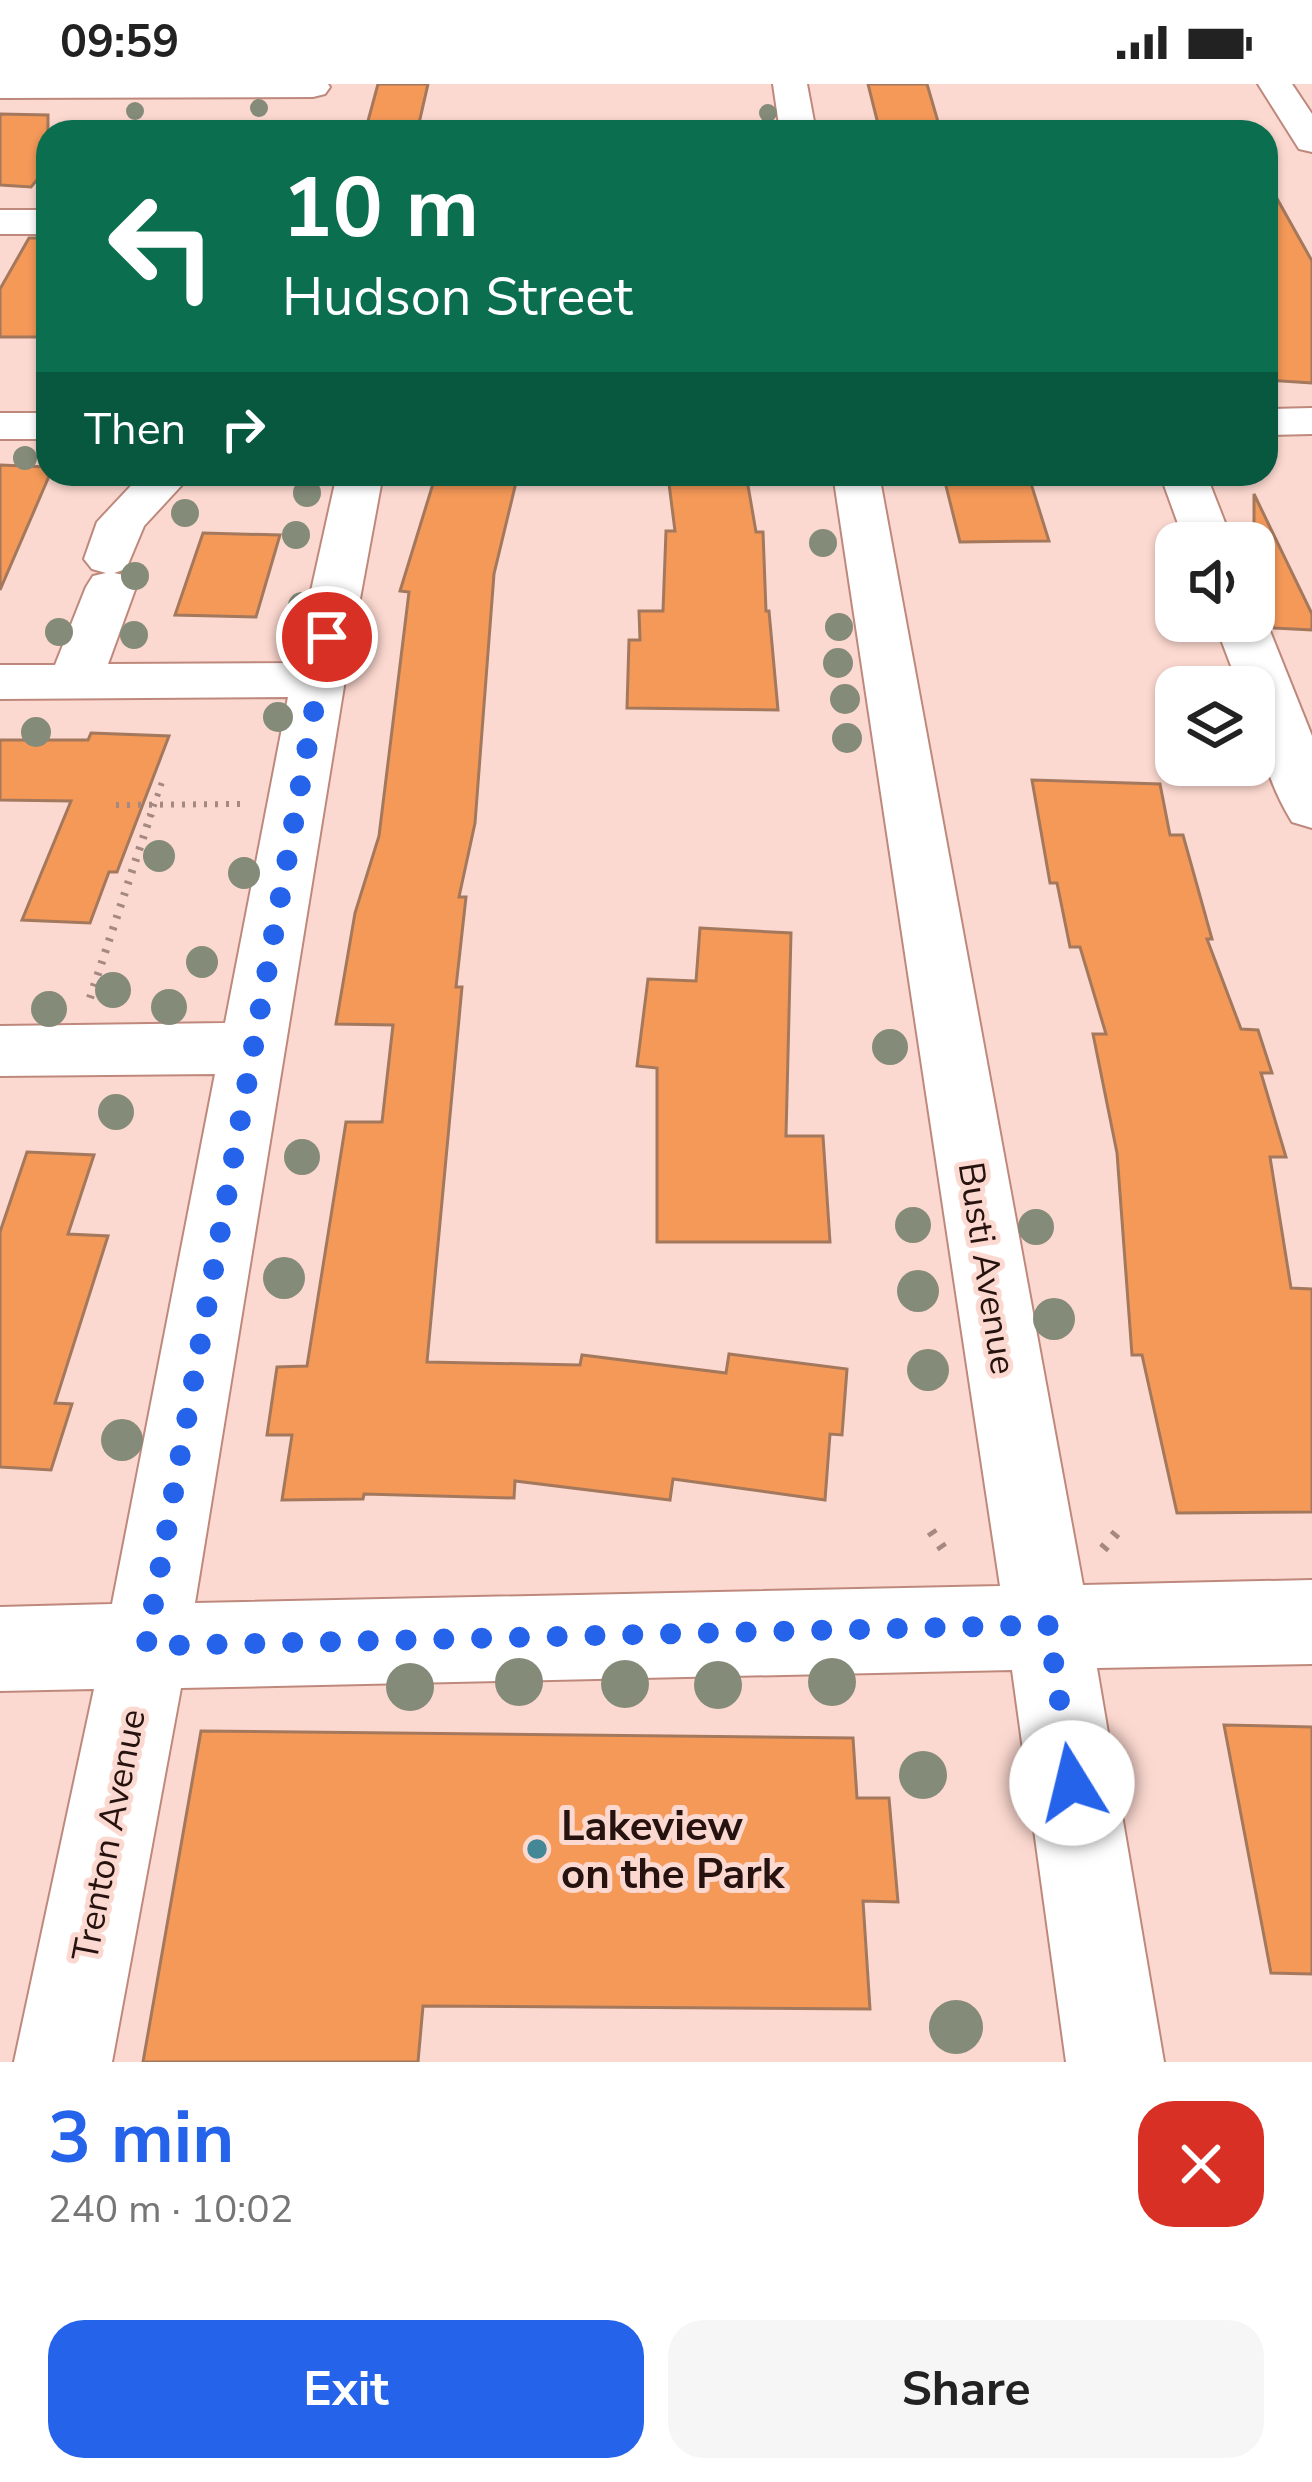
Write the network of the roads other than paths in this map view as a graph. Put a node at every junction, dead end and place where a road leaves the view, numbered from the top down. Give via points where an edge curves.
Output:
1 (790, 84) edge
2 (1275, 84) edge
3 (313, 86) edge
4 (0, 88) edge
5 (304, 120) edge
6 (796, 120) edge
7 (1312, 141) edge
8 (0, 222) edge
9 (36, 222) edge
10 (1278, 422) edge
11 (1312, 422) edge
12 (0, 426) edge
13 (36, 426) edge
14 (157, 486) edge
15 (358, 486) edge
16 (858, 486) edge
17 (1188, 486) edge
18 (1201, 522) edge
19 (1248, 642) edge
20 (318, 680) junction
21 (0, 682) edge
22 (75, 682) junction
23 (1312, 808) edge
24 (253, 1048) junction
25 (0, 1052) edge
26 (1312, 1622) edge
27 (1048, 1625) junction
28 (146, 1646) junction
29 (0, 1649) edge
30 (63, 2062) edge
31 (1115, 2062) edge

1 - 6 street
2 - 7 street
3 - 4 street
3 - 5 street
8 - 9 street
10 - 11 street
12 - 13 street
14 - 22 street via 121,522
15 - 20 street, Trenton Avenue
16 - 27 street, Busti Avenue
17 - 18 street
19 - 23 street
20 - 22 street
20 - 24 street, Trenton Avenue
21 - 22 street
24 - 25 street
24 - 28 street, Trenton Avenue
26 - 27 street
27 - 28 street
27 - 31 street, Busti Avenue
28 - 29 street
28 - 30 street, Trenton Avenue

